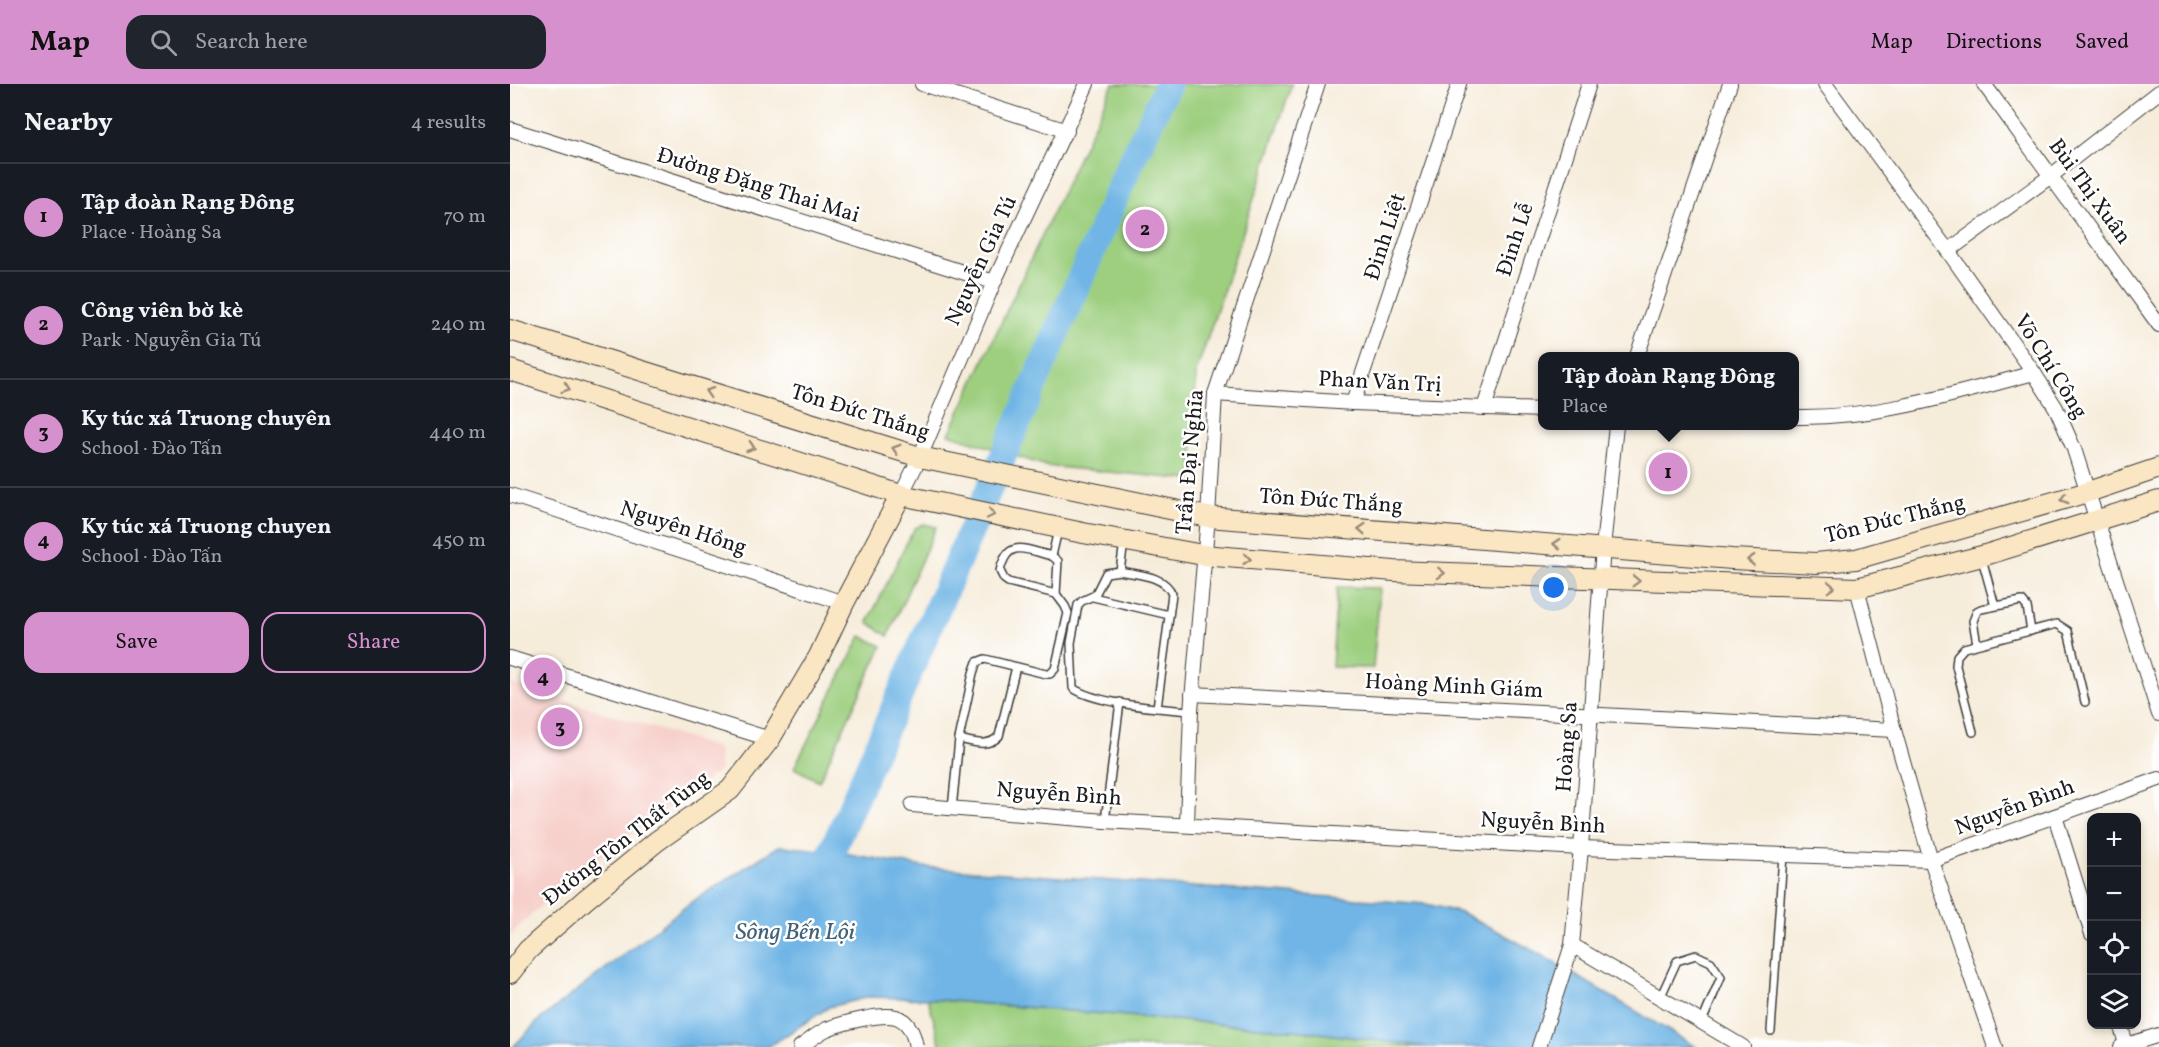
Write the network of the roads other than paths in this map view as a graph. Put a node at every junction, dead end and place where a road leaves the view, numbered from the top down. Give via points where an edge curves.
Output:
1 (922, 84) edge
2 (1087, 84) edge
3 (1318, 84) edge
4 (1459, 84) edge
5 (1589, 84) edge
6 (1730, 84) edge
7 (1825, 84) edge
8 (1984, 84) edge
9 (937, 86) edge
10 (2159, 92) edge
11 (510, 129) edge
12 (1067, 131) junction
13 (2052, 175) junction
14 (1948, 251) junction
15 (994, 282) junction
16 (2159, 325) edge
17 (510, 330) edge
18 (1639, 352) edge
19 (510, 370) edge
20 (2034, 373) junction
21 (1215, 394) junction
22 (1353, 403) junction
23 (1484, 408) junction
24 (1538, 410) edge
25 (1799, 417) edge
26 (1616, 430) edge
27 (920, 457) junction
28 (2159, 468) edge
29 (2088, 492) junction
30 (510, 495) edge
31 (901, 495) junction
32 (2159, 501) edge
33 (1208, 517) junction
34 (2099, 521) junction
35 (1059, 528) junction
36 (1125, 539) junction
37 (1603, 547) junction
38 (1203, 555) junction
39 (1052, 556) junction
40 (1982, 556) junction
41 (1120, 571) junction
42 (1600, 580) junction
43 (1857, 588) junction
44 (1056, 594) junction
45 (1092, 597) junction
46 (844, 603) junction
47 (1995, 606) junction
48 (1169, 615) junction
49 (2031, 631) junction
50 (1977, 644) junction
51 (510, 658) edge
52 (1016, 667) junction
53 (1192, 694) junction
54 (1120, 702) junction
55 (2085, 702) dead end
56 (1157, 708) junction
57 (1191, 711) junction
58 (2159, 714) edge
59 (1592, 715) junction
60 (1893, 730) junction
61 (1973, 732) dead end
62 (770, 739) junction
63 (958, 739) junction
64 (2159, 779) edge
65 (912, 805) dead end
66 (952, 808) junction
67 (2055, 816) junction
68 (1106, 820) junction
69 (1187, 824) junction
70 (1581, 848) junction
71 (1783, 855) junction
72 (1931, 860) junction
73 (2087, 921) edge
74 (1572, 945) junction
75 (510, 972) edge
76 (1660, 998) junction
77 (1702, 1022) junction
78 (2121, 1029) edge
79 (1771, 1031) dead end
80 (2159, 1035) edge
81 (2125, 1046) edge
82 (800, 1047) edge
83 (916, 1047) edge
84 (1539, 1047) edge
85 (1743, 1047) edge
86 (1995, 1047) edge

1 - 9 street
2 - 12 street, Nguyễn Gia Tú
3 - 21 street, Trần Đại Nghĩa
4 - 22 street, Đinh Liệt
5 - 23 street, Đinh Lễ
6 - 18 street
7 - 14 street, Võ Chí Công
8 - 13 street, Bùi Thị Xuân
9 - 12 street
10 - 13 street
11 - 15 street, Đường Đặng Thai Mai
12 - 15 street, Nguyễn Gia Tú
13 - 14 street
13 - 16 street, Bùi Thị Xuân
14 - 20 street, Võ Chí Công
15 - 27 street, Nguyễn Gia Tú
27 -> 17 main road, Tôn Đức Thắng
19 -> 31 main road
20 - 25 street via 1930,400 1851,415
20 - 29 street, Võ Chí Công via 2056,408
21 - 22 street, Phan Văn Trị
21 - 33 street, Trần Đại Nghĩa
22 - 23 street, Phan Văn Trị
23 - 24 street, Phan Văn Trị
26 - 37 street, Hoàng Sa
27 - 31 street, Nguyễn Gia Tú
27 - 33 main road, Tôn Đức Thắng
28 - 29 main road, Tôn Đức Thắng
29 - 34 street, Võ Chí Công
29 -> 37 main road, Tôn Đức Thắng via 1856,559 1816,563
30 - 46 street, Nguyên Hồng
31 -> 35 main road
31 - 46 main road, Đường Tôn Thất Tùng
32 - 34 main road
37 -> 33 main road, Tôn Đức Thắng
33 - 38 street, Trần Đại Nghĩa
34 - 40 main road
34 - 58 street, Võ Chí Công
35 - 36 main road
35 - 39 lane
36 - 38 main road
36 - 41 lane
37 - 42 street, Hoàng Sa
38 -> 42 main road via 1394,571
38 - 53 street, Trần Đại Nghĩa
39 - 44 lane via 1059,567
39 - 44 lane via 1018,548 1010,550 1002,559 1000,572 1008,582
40 - 43 main road
40 - 47 lane
41 - 45 lane via 1106,573
41 - 48 lane via 1155,578 1169,586
42 -> 43 main road
42 - 59 street, Hoàng Sa
43 - 60 street
44 - 52 lane via 1068,614 1055,669 1046,674
45 - 48 lane
45 - 54 lane via 1078,605 1071,644 1073,688 1089,697
46 - 62 main road, Đường Tôn Thất Tùng via 819,656
47 - 49 lane via 2025,602
47 - 50 lane via 1974,615
48 - 56 lane
49 - 50 lane
49 - 55 lane via 2057,624 2068,631
50 - 61 lane via 1960,651 1956,666
51 - 62 street
52 - 63 lane via 999,736 984,744
52 - 63 lane via 985,660 977,662
53 - 57 street, Trần Đại Nghĩa
53 - 59 street, Hoàng Minh Giám
54 - 56 lane
54 - 68 lane
56 - 57 lane
57 - 69 street, Trần Đại Nghĩa
59 - 60 street, Hoàng Minh Giám
59 - 70 street, Hoàng Sa
60 - 72 street
62 - 75 main road, Đường Tôn Thất Tùng via 730,790 657,841 586,899 528,950
63 - 66 lane
64 - 67 street, Nguyễn Bình
65 - 66 street, Nguyễn Bình
66 - 68 street, Nguyễn Bình
67 - 72 street, Nguyễn Bình
67 - 73 street
68 - 69 street, Nguyễn Bình
69 - 70 street, Nguyễn Bình
70 - 71 street, Nguyễn Bình
70 - 74 street, Hoàng Sa
71 - 72 street, Nguyễn Bình
71 - 79 lane
72 - 86 street
74 - 76 street
74 - 84 street, Hoàng Sa
76 - 77 street
76 - 77 lane via 1677,961 1696,955 1711,962 1720,977
77 - 85 street
78 - 81 street
80 - 81 street
82 - 83 street via 826,1029 882,1016 897,1017 908,1025

